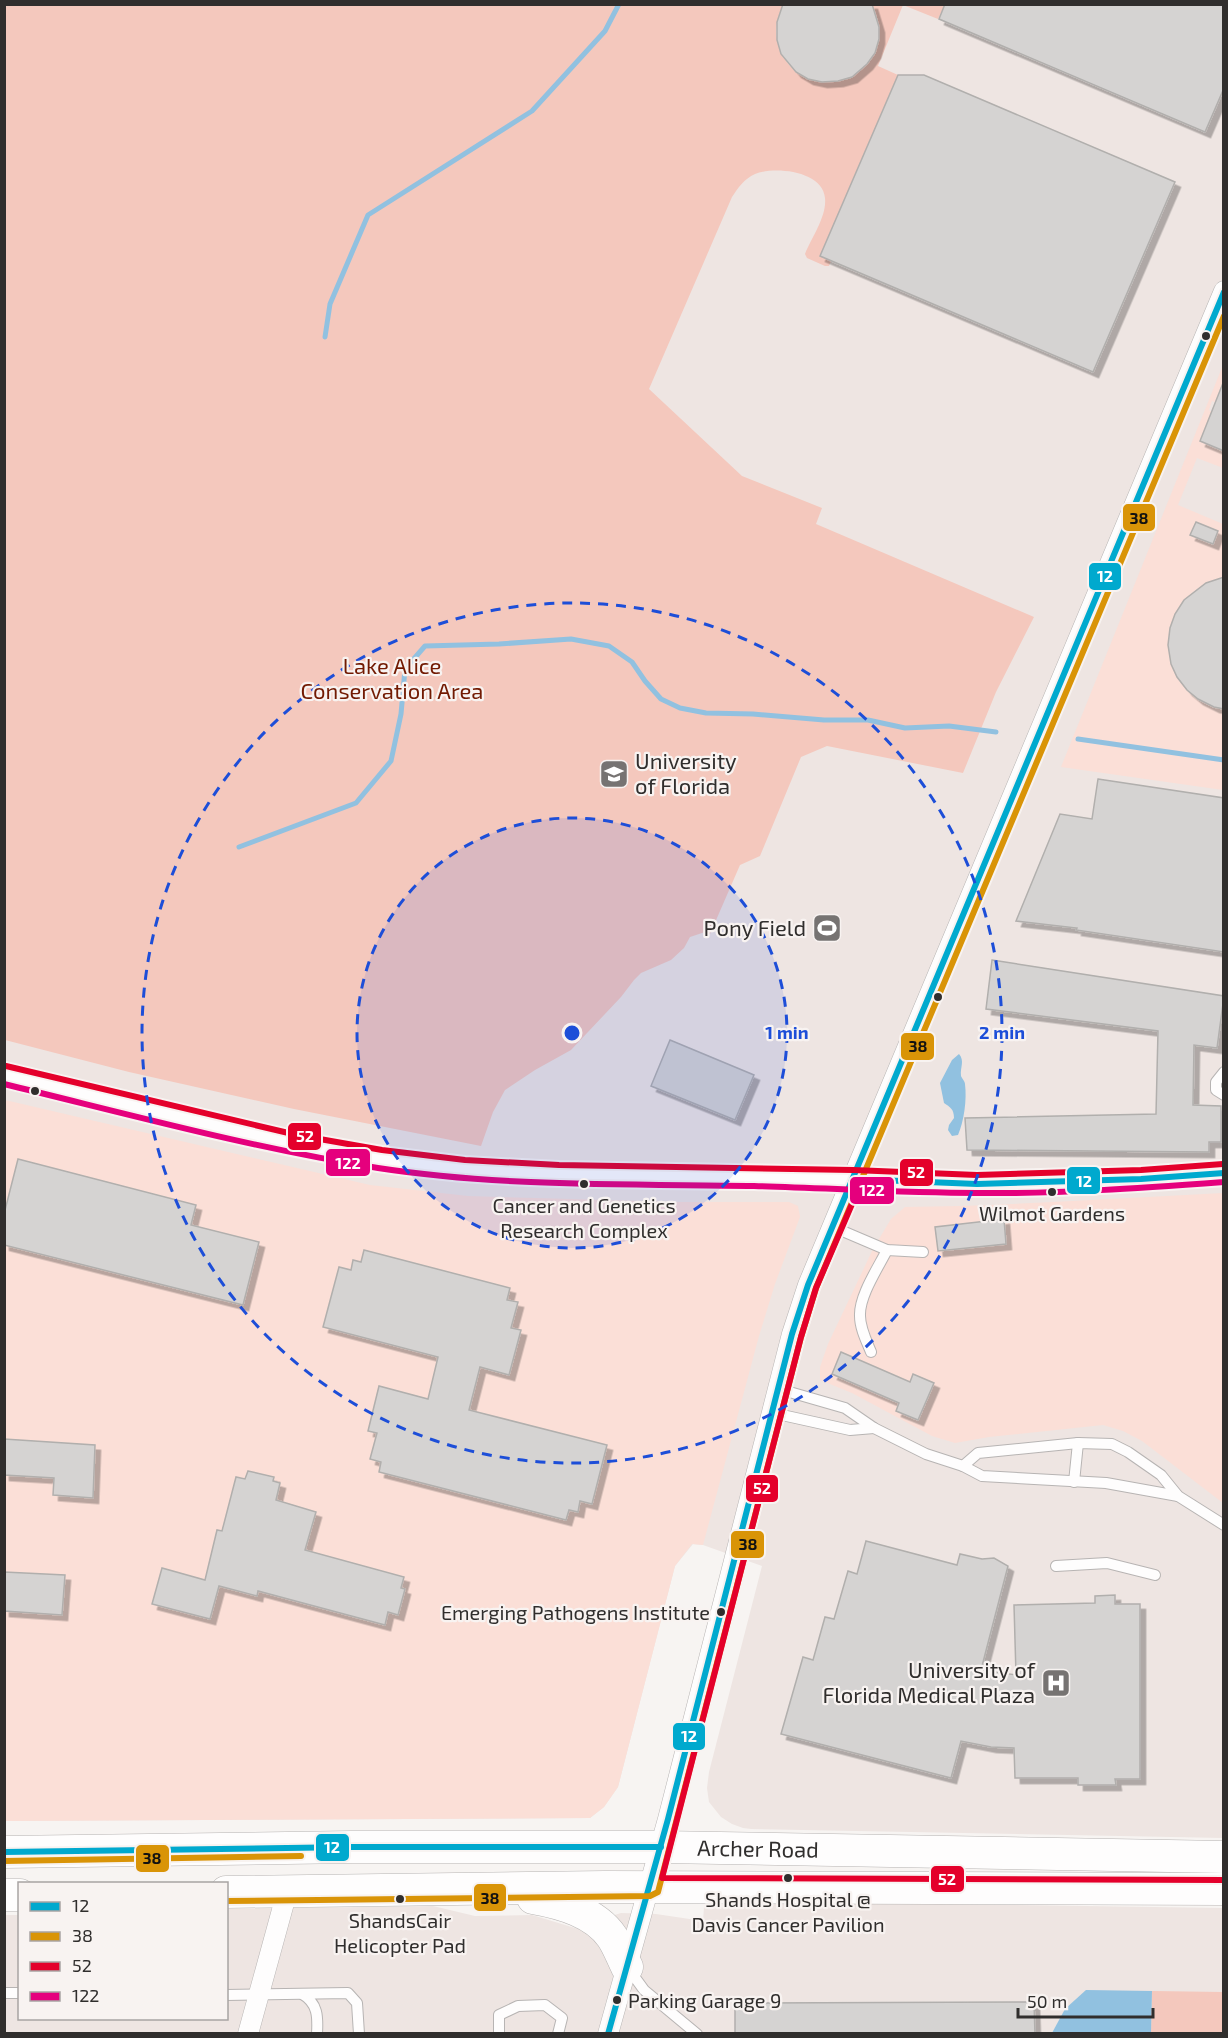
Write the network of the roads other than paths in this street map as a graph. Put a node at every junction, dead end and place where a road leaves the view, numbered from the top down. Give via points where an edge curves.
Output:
1 (1224, 291) edge
2 (1224, 1072) edge
3 (4, 1074) edge
4 (1224, 1095) edge
5 (1224, 1173) edge
6 (853, 1179) junction
7 (833, 1227) junction
8 (887, 1250) junction
9 (923, 1252) dead end
10 (871, 1352) dead end
11 (779, 1389) junction
12 (773, 1413) junction
13 (874, 1428) junction
14 (1077, 1443) junction
15 (963, 1466) junction
16 (1074, 1482) junction
17 (1178, 1496) junction
18 (1224, 1525) edge
19 (1056, 1566) dead end
20 (1155, 1575) dead end
21 (661, 1847) junction
22 (4, 1852) edge
23 (1224, 1857) edge
24 (650, 1887) junction
25 (479, 1888) junction
26 (1224, 1889) edge
27 (228, 1892) edge
28 (286, 1892) junction
29 (627, 1967) junction
30 (302, 1994) junction
31 (228, 1995) edge
32 (257, 1995) junction
33 (248, 2034) edge
34 (317, 2034) edge
35 (359, 2034) edge
36 (499, 2034) edge
37 (558, 2034) edge
38 (608, 2034) edge
39 (697, 2034) edge

1 - 6 street
2 - 4 lane via 1216,1082 1216,1090
3 - 6 street via 287,1142 409,1163 559,1174
5 - 6 street via 977,1184
6 - 7 street
7 - 8 lane
7 - 11 street via 808,1285
8 - 9 lane
8 - 10 lane via 860,1314
11 - 12 street
11 - 13 lane via 845,1408
12 - 13 lane via 850,1430
12 - 21 street
13 - 15 lane via 926,1454
14 - 15 lane via 978,1454
14 - 16 lane
14 - 17 lane via 1112,1444 1128,1452 1161,1475
15 - 16 lane via 982,1476
16 - 17 lane via 1106,1482
17 - 18 lane
19 - 20 lane via 1107,1563
21 - 22 main road, Archer Road
21 - 23 main road, Archer Road
21 - 24 street
24 - 25 main road, Archer Road
24 - 26 main road, Archer Road
24 - 29 street
25 - 28 main road, Archer Road
25 - 29 main road via 580,1911 613,1938
27 - 28 main road, Archer Road
28 - 32 street
29 - 38 street
29 - 39 lane via 644,1990
30 - 32 lane
30 - 34 lane via 314,2004
30 - 35 lane via 348,1994 357,2003
31 - 32 lane
32 - 33 street
36 - 37 lane via 499,2015 518,2006 544,2006 562,2018

